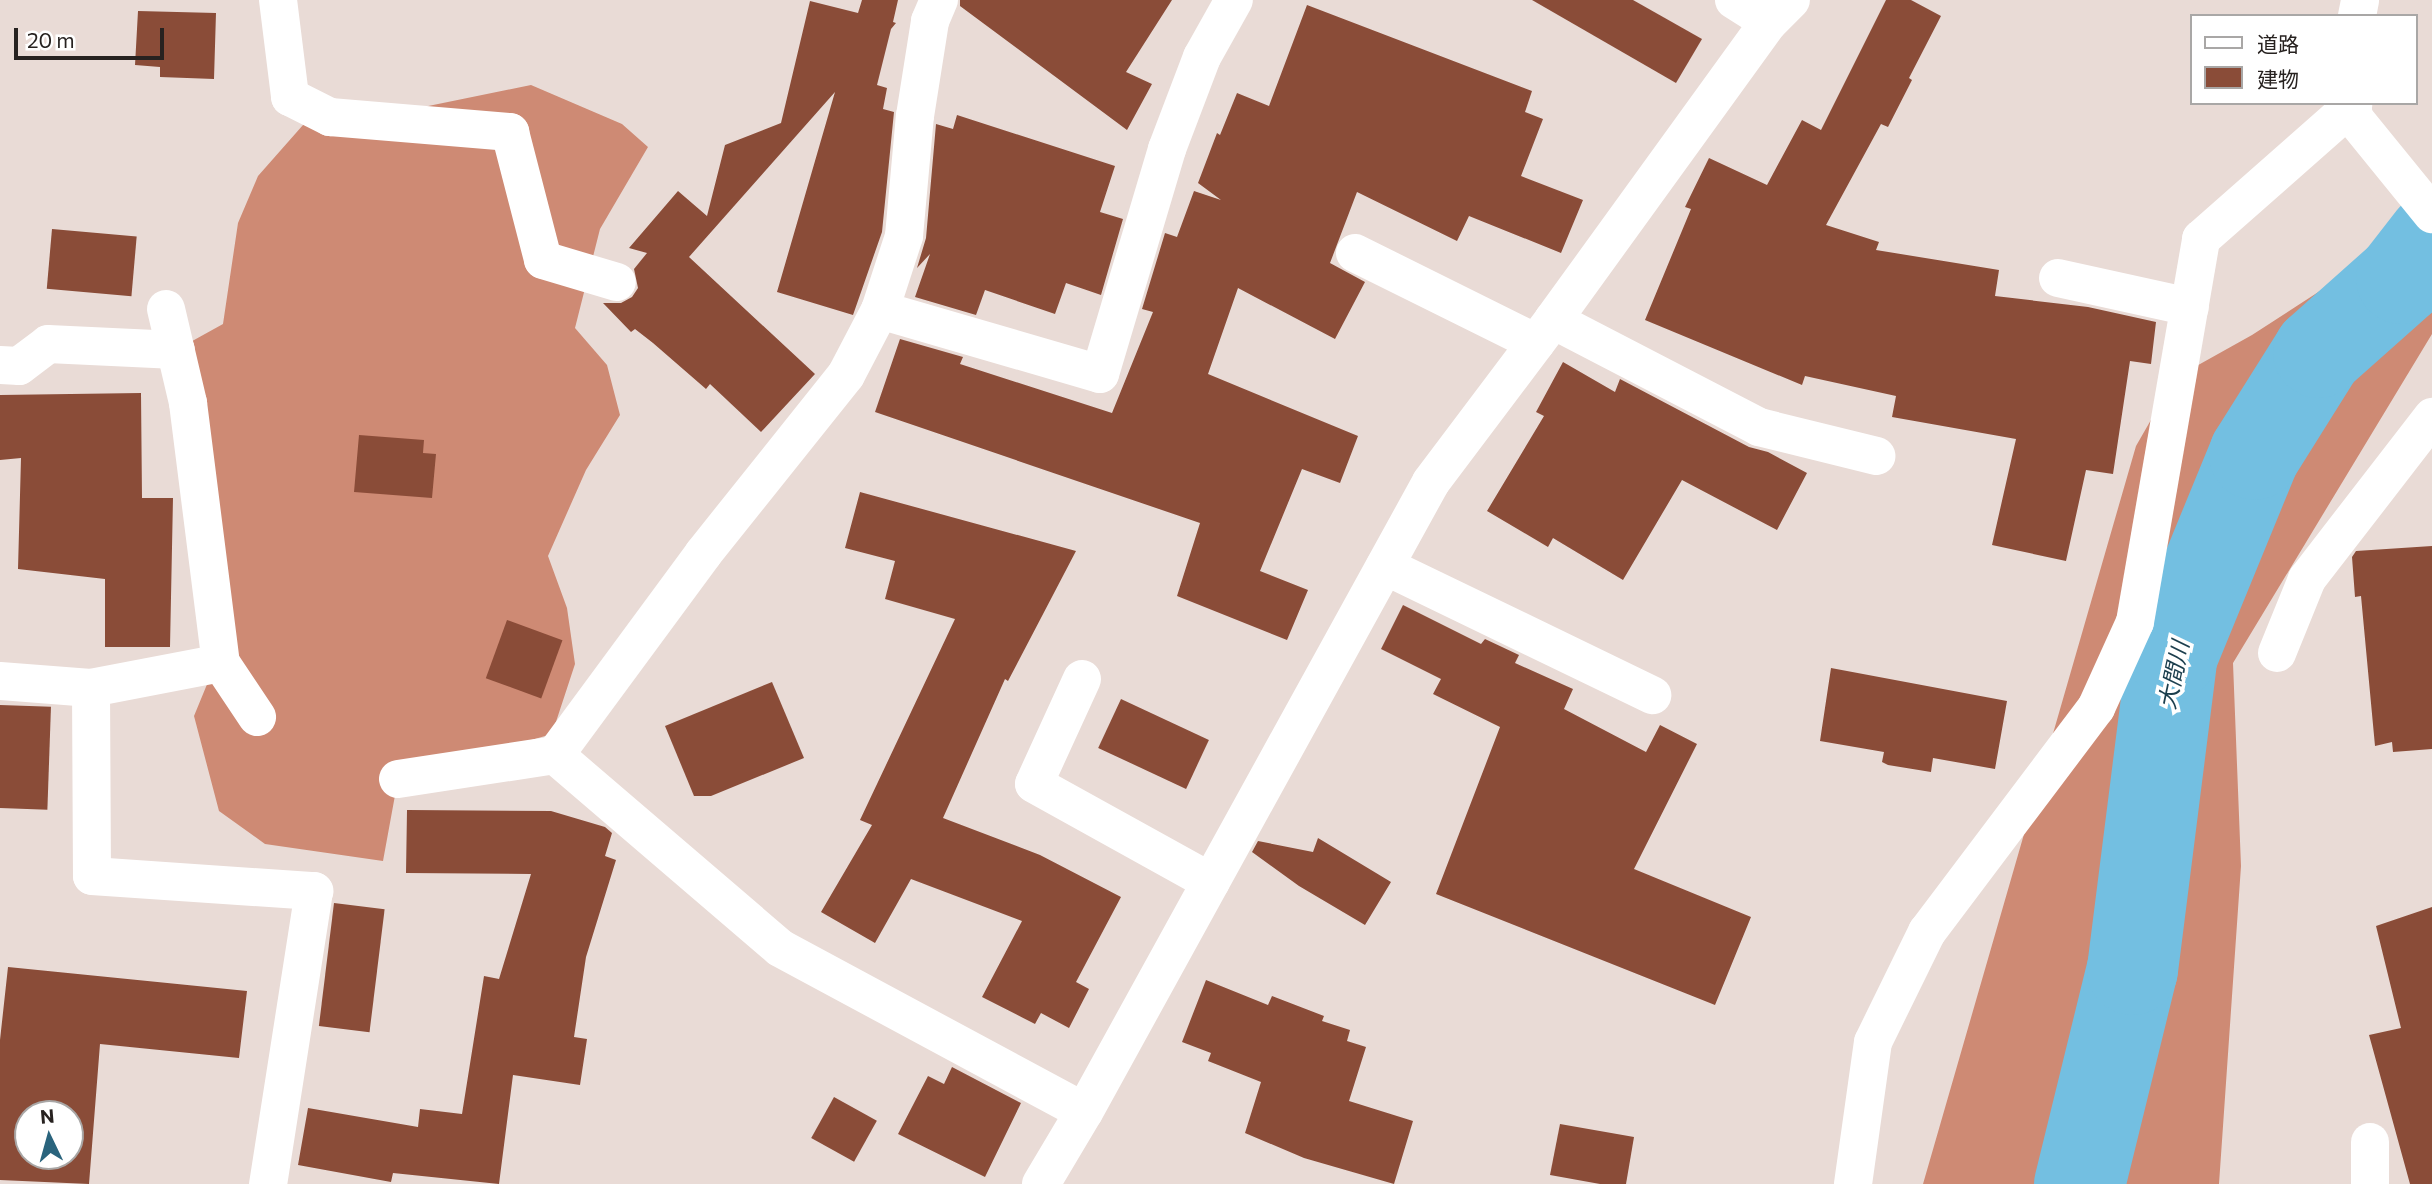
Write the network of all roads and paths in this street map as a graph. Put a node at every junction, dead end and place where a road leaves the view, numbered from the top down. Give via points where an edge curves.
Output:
1 (278, 0) edge
2 (939, 0) edge
3 (1234, 0) edge
4 (1734, 0) edge
5 (1780, 11) edge
6 (2351, 105) edge
7 (2352, 105) edge
8 (2432, 214) edge
9 (1355, 253) dead end
10 (2058, 278) dead end
11 (617, 282) dead end
12 (2190, 307) junction
13 (166, 309) dead end
14 (880, 310) junction
15 (1545, 332) junction
16 (176, 350) junction
17 (0, 365) edge
18 (2432, 418) edge
19 (1876, 456) dead end
20 (1385, 566) junction
21 (2277, 653) dead end
22 (221, 663) junction
23 (1082, 679) dead end
24 (0, 681) edge
25 (92, 688) junction
26 (1652, 695) dead end
27 (257, 717) dead end
28 (555, 755) junction
29 (398, 779) dead end
30 (1212, 882) junction
31 (1084, 1112) junction
32 (2370, 1142) dead end
33 (268, 1184) edge
34 (1041, 1184) edge
35 (1853, 1184) edge
36 (2370, 1184) edge

1 - 11 street via 290,97 330,117 510,132 543,260
2 - 14 street via 930,21 915,116 904,236
3 - 14 street via 1202,57 1167,149 1100,373
4 - 5 street
5 - 15 street
6 - 12 street via 2201,239
7 - 8 street via 2354,118
9 - 15 street
10 - 12 street
12 - 35 street via 2135,622 2096,708 1927,932 1873,1042
13 - 16 street
14 - 28 street via 846,375 702,554
15 - 19 street via 1759,426
15 - 20 street via 1431,482
16 - 17 street via 48,344 19,366
16 - 22 street via 188,403
18 - 21 street via 2307,579
20 - 26 street
20 - 30 street
22 - 25 street
22 - 27 street
23 - 30 street via 1034,784
24 - 25 street
25 - 33 street via 92,876 314,891
28 - 29 street
28 - 31 street via 780,948
30 - 31 street
31 - 34 street
32 - 36 street

